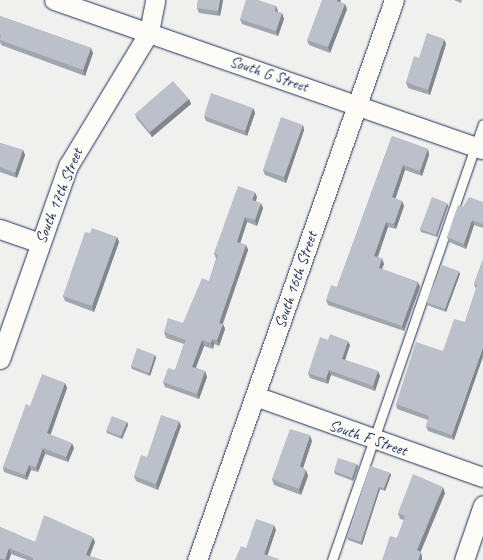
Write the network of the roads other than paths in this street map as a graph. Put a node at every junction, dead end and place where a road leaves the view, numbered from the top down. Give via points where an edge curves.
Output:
1 (54, 0) edge
2 (156, 0) edge
3 (394, 0) edge
4 (149, 32) junction
5 (357, 105) junction
6 (483, 124) edge
7 (479, 147) edge
8 (0, 229) edge
9 (40, 243) junction
10 (0, 358) edge
11 (255, 396) junction
12 (374, 440) junction
13 (483, 477) edge
14 (483, 505) edge
15 (197, 560) edge
16 (332, 560) edge
17 (464, 560) edge

1 - 4 street, South G Street
2 - 4 street, South 17th Street
3 - 5 street, South 16th Street
4 - 5 street, South G Street
4 - 9 street, South 17th Street via 68,166
5 - 7 street, South G Street
5 - 11 street, South 16th Street
6 - 7 lane
7 - 12 lane
8 - 9 street
9 - 10 street, South 17th Street
11 - 12 street, South F Street
11 - 15 street, South 16th Street
12 - 13 street, South F Street
12 - 16 lane
14 - 17 street

